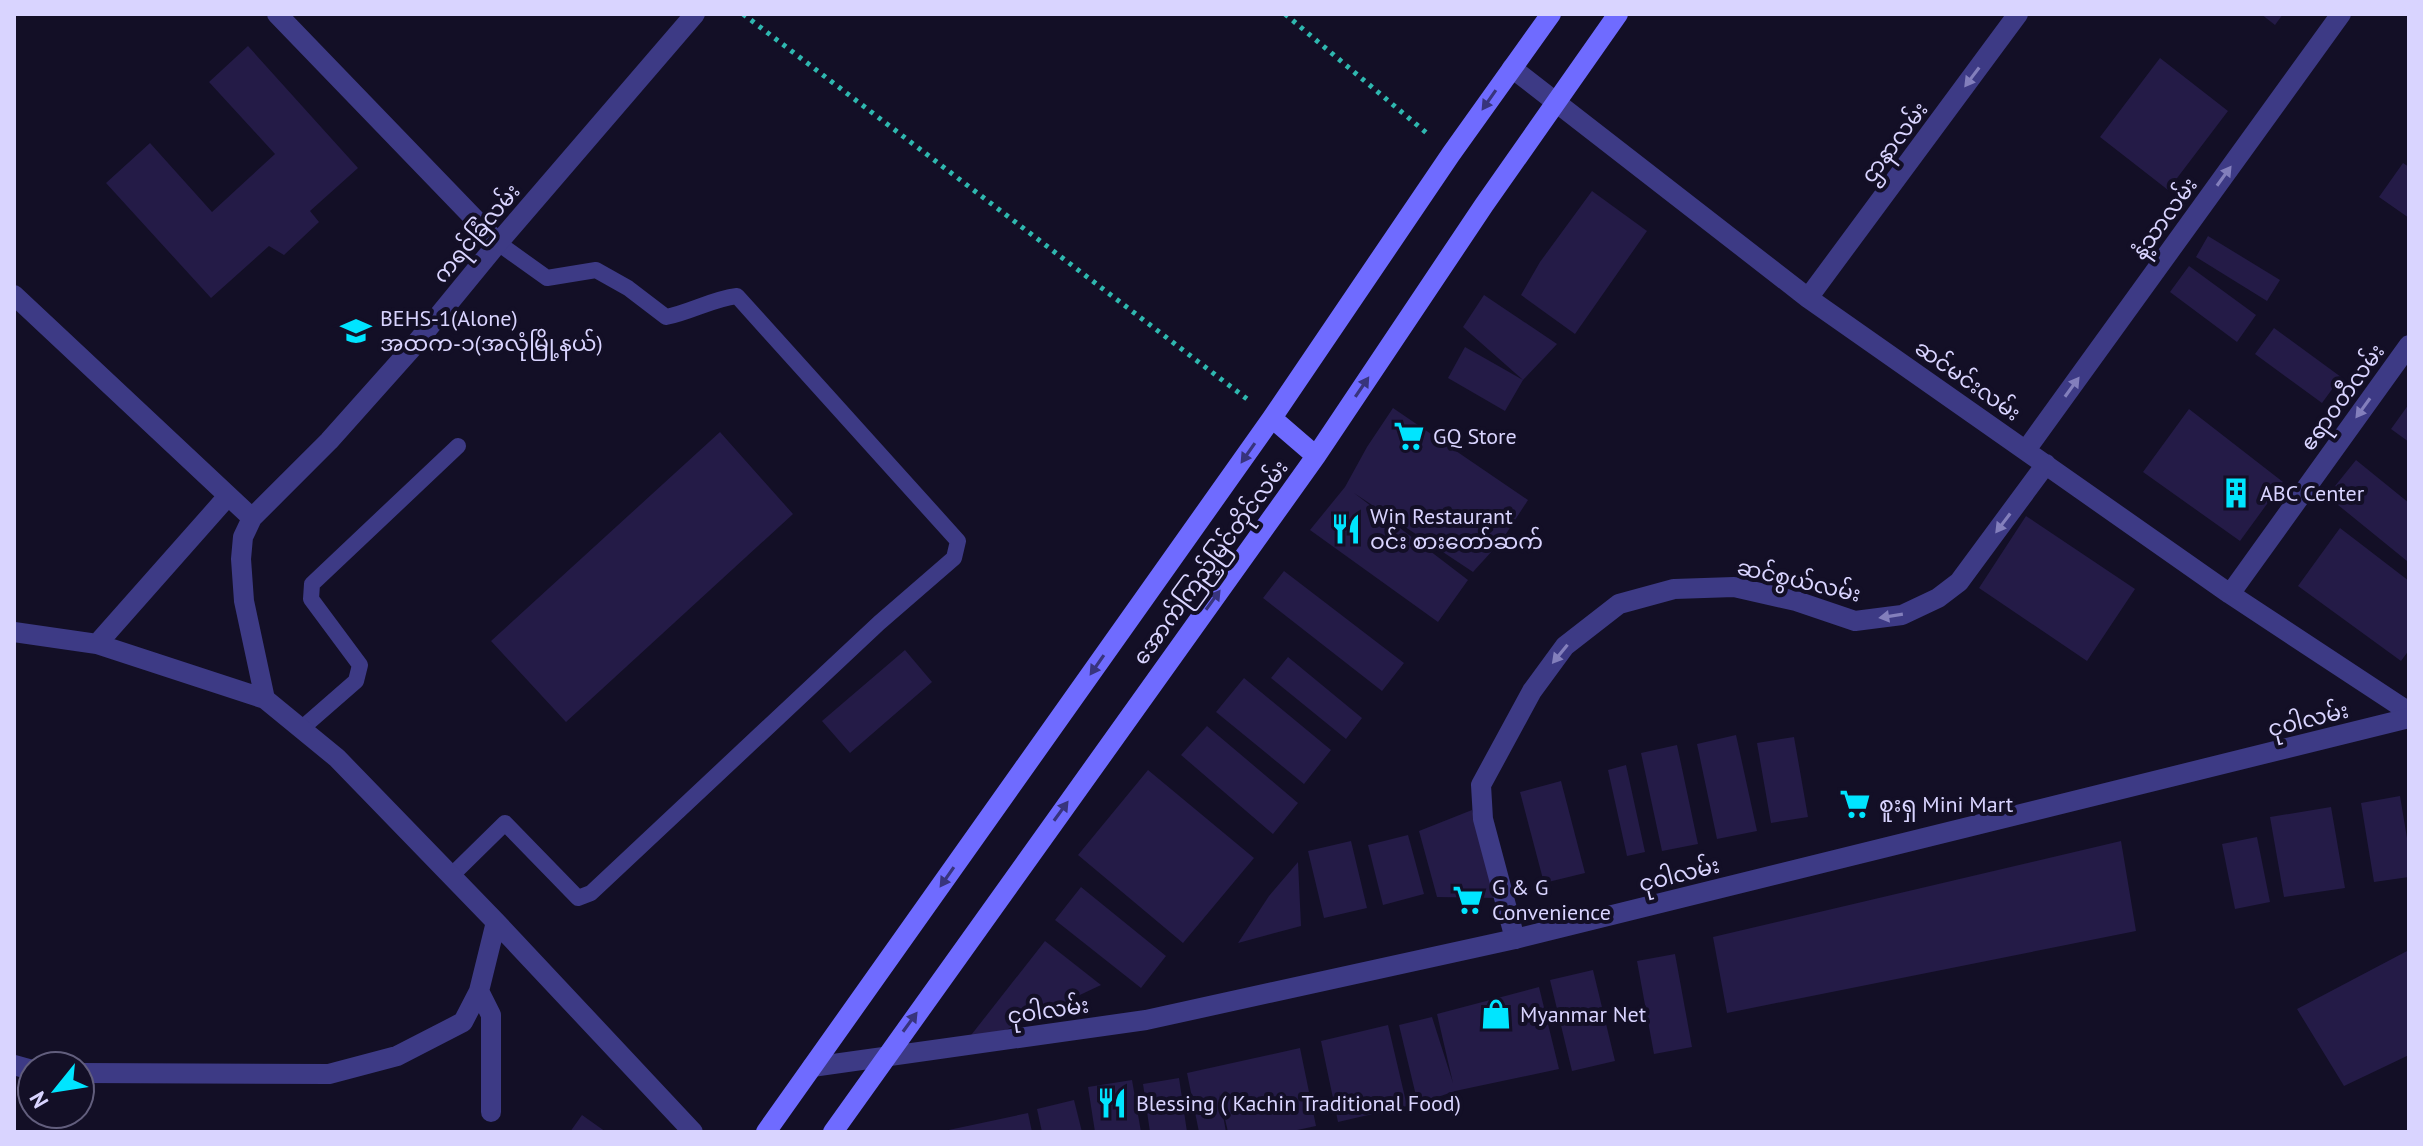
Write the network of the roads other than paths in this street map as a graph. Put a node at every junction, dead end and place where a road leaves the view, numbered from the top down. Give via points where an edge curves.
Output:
1 (277, 14) edge
2 (695, 14) edge
3 (1551, 14) edge
4 (1618, 14) edge
5 (2018, 14) edge
6 (2341, 14) edge
7 (1512, 68) junction
8 (1555, 101) junction
9 (498, 243) junction
10 (14, 295) edge
11 (1808, 298) junction
12 (2409, 345) edge
13 (1272, 418) junction
14 (458, 446) dead end
15 (2026, 450) junction
16 (1316, 456) junction
17 (2046, 464) junction
18 (228, 496) junction
19 (252, 518) junction
20 (2230, 594) junction
21 (14, 632) edge
22 (97, 644) junction
23 (265, 699) junction
24 (2409, 712) edge
25 (2409, 718) edge
26 (301, 729) junction
27 (451, 876) junction
28 (496, 922) junction
29 (1515, 939) junction
30 (479, 991) junction
31 (885, 1057) junction
32 (812, 1067) junction
33 (96, 1073) edge
34 (491, 1112) dead end
35 (693, 1132) edge
36 (766, 1132) edge
37 (833, 1132) edge

1 - 9 street
2 - 9 street, ကရင်ခြံလမ်း
3 - 7 main road, အောက်ကြည့်မြင်တိုင်လမ်း
4 - 8 main road, အောက်ကြည့်မြင်တိုင်လမ်း
5 -> 11 street, ဌာနာလမ်း
15 -> 6 street, နံ့သာလမ်း
7 - 8 street, ဆင်မင်းလမ်း
7 -> 13 main road, အောက်ကြည့်မြင်တိုင်လမ်း
8 - 11 street, ဆင်မင်းလမ်း
16 -> 8 main road, အောက်ကြည့်မြင်တိုင်လမ်း
9 - 19 street, ကရင်ခြံလမ်း via 329,441
9 - 27 lane via 547,278 596,270 666,317 737,296 958,541 954,558 591,893 578,898 505,823
10 - 18 street
11 - 15 street, ဆင်မင်းလမ်း
12 -> 20 street, ဧရာဝတီလမ်း
13 - 16 main road
13 -> 32 main road, အောက်ကြည့်မြင်တိုင်လမ်း
14 - 26 lane via 312,584 311,599 360,665 356,681
15 - 17 street, ဆင်မင်းလမ်း
31 -> 16 main road, အောက်ကြည့်မြင်တိုင်လမ်း
17 - 20 street, ဆင်မင်းလမ်း
17 -> 29 street, ဆင်စွယ်လမ်း via 1959,582 1902,615 1855,621 1734,587 1674,589 1619,604 1565,646 1532,691 1481,785 1483,819
18 - 19 street
18 - 22 street
19 - 23 street, ကရင်ခြံလမ်း via 243,537 244,601
20 - 24 street, ဆင်မင်းလမ်း
21 - 22 street
22 - 23 street
23 - 26 street
25 - 29 street, ငုဝါလမ်း
26 - 27 street via 337,758
27 - 28 street
28 - 30 street
28 - 35 street
29 - 31 street, ငုဝါလမ်း via 1146,1020
30 - 33 street via 463,1022 397,1056 329,1074
30 - 34 street via 491,1015
31 - 32 street, ငုဝါလမ်း
31 - 37 main road, အောက်ကြည့်မြင်တိုင်လမ်း
32 - 36 main road, အောက်ကြည့်မြင်တိုင်လမ်း

